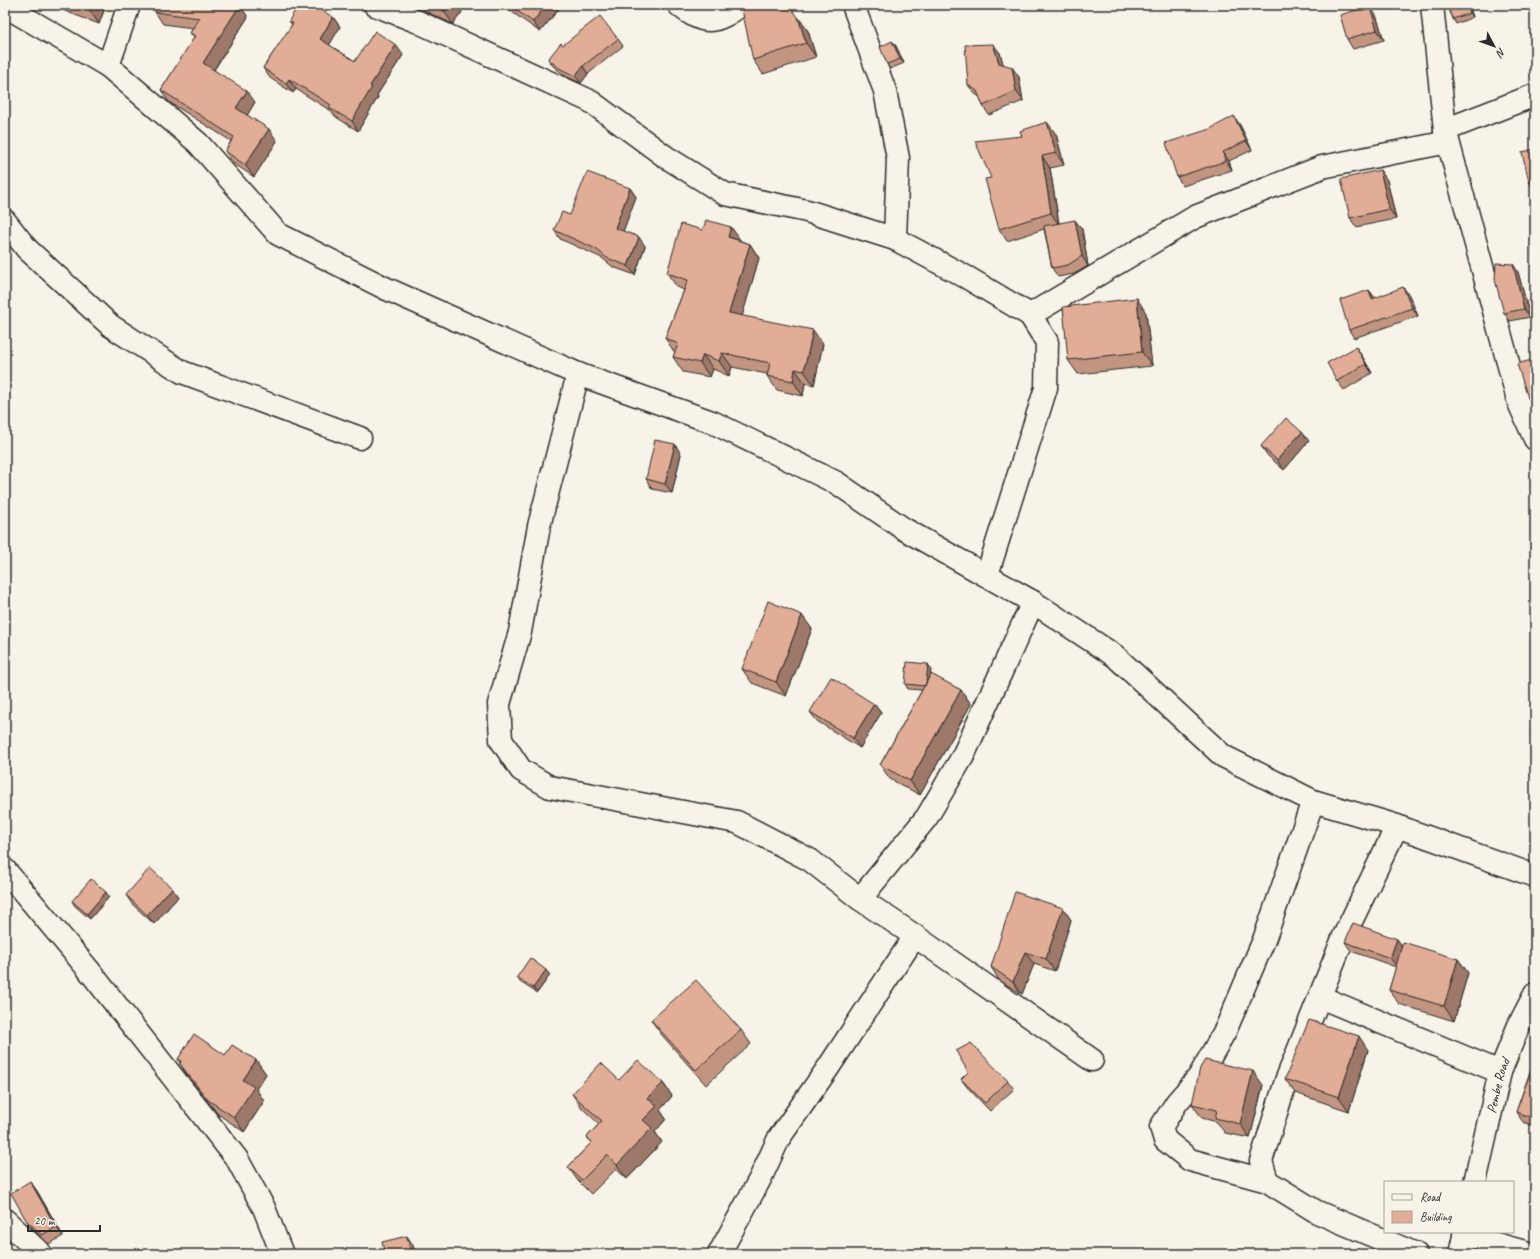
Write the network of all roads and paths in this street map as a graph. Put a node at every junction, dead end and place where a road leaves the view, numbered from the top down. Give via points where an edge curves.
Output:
1 (129, 5) edge
2 (375, 5) edge
3 (679, 5) edge
4 (740, 5) edge
5 (853, 5) edge
6 (1432, 5) edge
7 (5, 6) edge
8 (421, 13) edge
9 (108, 66) junction
10 (1535, 95) edge
11 (1446, 136) junction
12 (5, 221) edge
13 (895, 239) junction
14 (1030, 315) junction
15 (578, 374) junction
16 (360, 438) dead end
17 (1535, 439) edge
18 (987, 575) junction
19 (1033, 602) junction
20 (1313, 801) junction
21 (1397, 826) junction
22 (5, 870) edge
23 (1535, 876) edge
24 (860, 899) junction
25 (915, 936) junction
26 (1535, 994) edge
27 (1320, 997) junction
28 (1092, 1060) dead end
29 (1500, 1072) junction
30 (1267, 1181) junction
31 (1475, 1181) edge
32 (5, 1220) edge
33 (1463, 1240) edge
34 (41, 1254) edge
35 (282, 1254) edge
36 (719, 1254) edge
37 (1416, 1254) edge
38 (1532, 1254) edge

1 - 9 street
2 - 8 street
3 - 4 street via 693,17 707,21 728,14
5 - 13 street via 885,91 898,158
6 - 11 street
7 - 9 street
8 - 13 street via 590,101 666,157 725,194 807,210
9 - 15 street via 198,143 278,234 387,289
10 - 11 street
11 - 14 street via 1322,167 1195,217
11 - 17 street via 1519,403
12 - 16 street via 27,249 111,326 182,372
13 - 14 street
14 - 18 street via 1047,342 1046,388
15 - 18 street via 712,422 838,483 904,529
15 - 24 street via 539,526 520,632 499,704 502,740 520,770 550,787 737,822 810,860
18 - 19 street
19 - 20 street via 1115,656 1223,756
19 - 24 street via 962,756 927,817
20 - 21 street
20 - 30 street via 1264,940 1226,1029 1199,1077 1177,1102 1161,1127 1165,1140 1190,1160
21 - 23 street
21 - 27 street via 1344,936
22 - 35 street via 88,969 237,1159 264,1208
24 - 25 street
25 - 28 street
25 - 36 street via 779,1138
26 - 29 street, Pembe Road
27 - 29 street
27 - 30 street via 1286,1080 1261,1161
29 - 31 street, Pembe Road
30 - 37 street via 1317,1212
32 - 34 street
33 - 38 street

